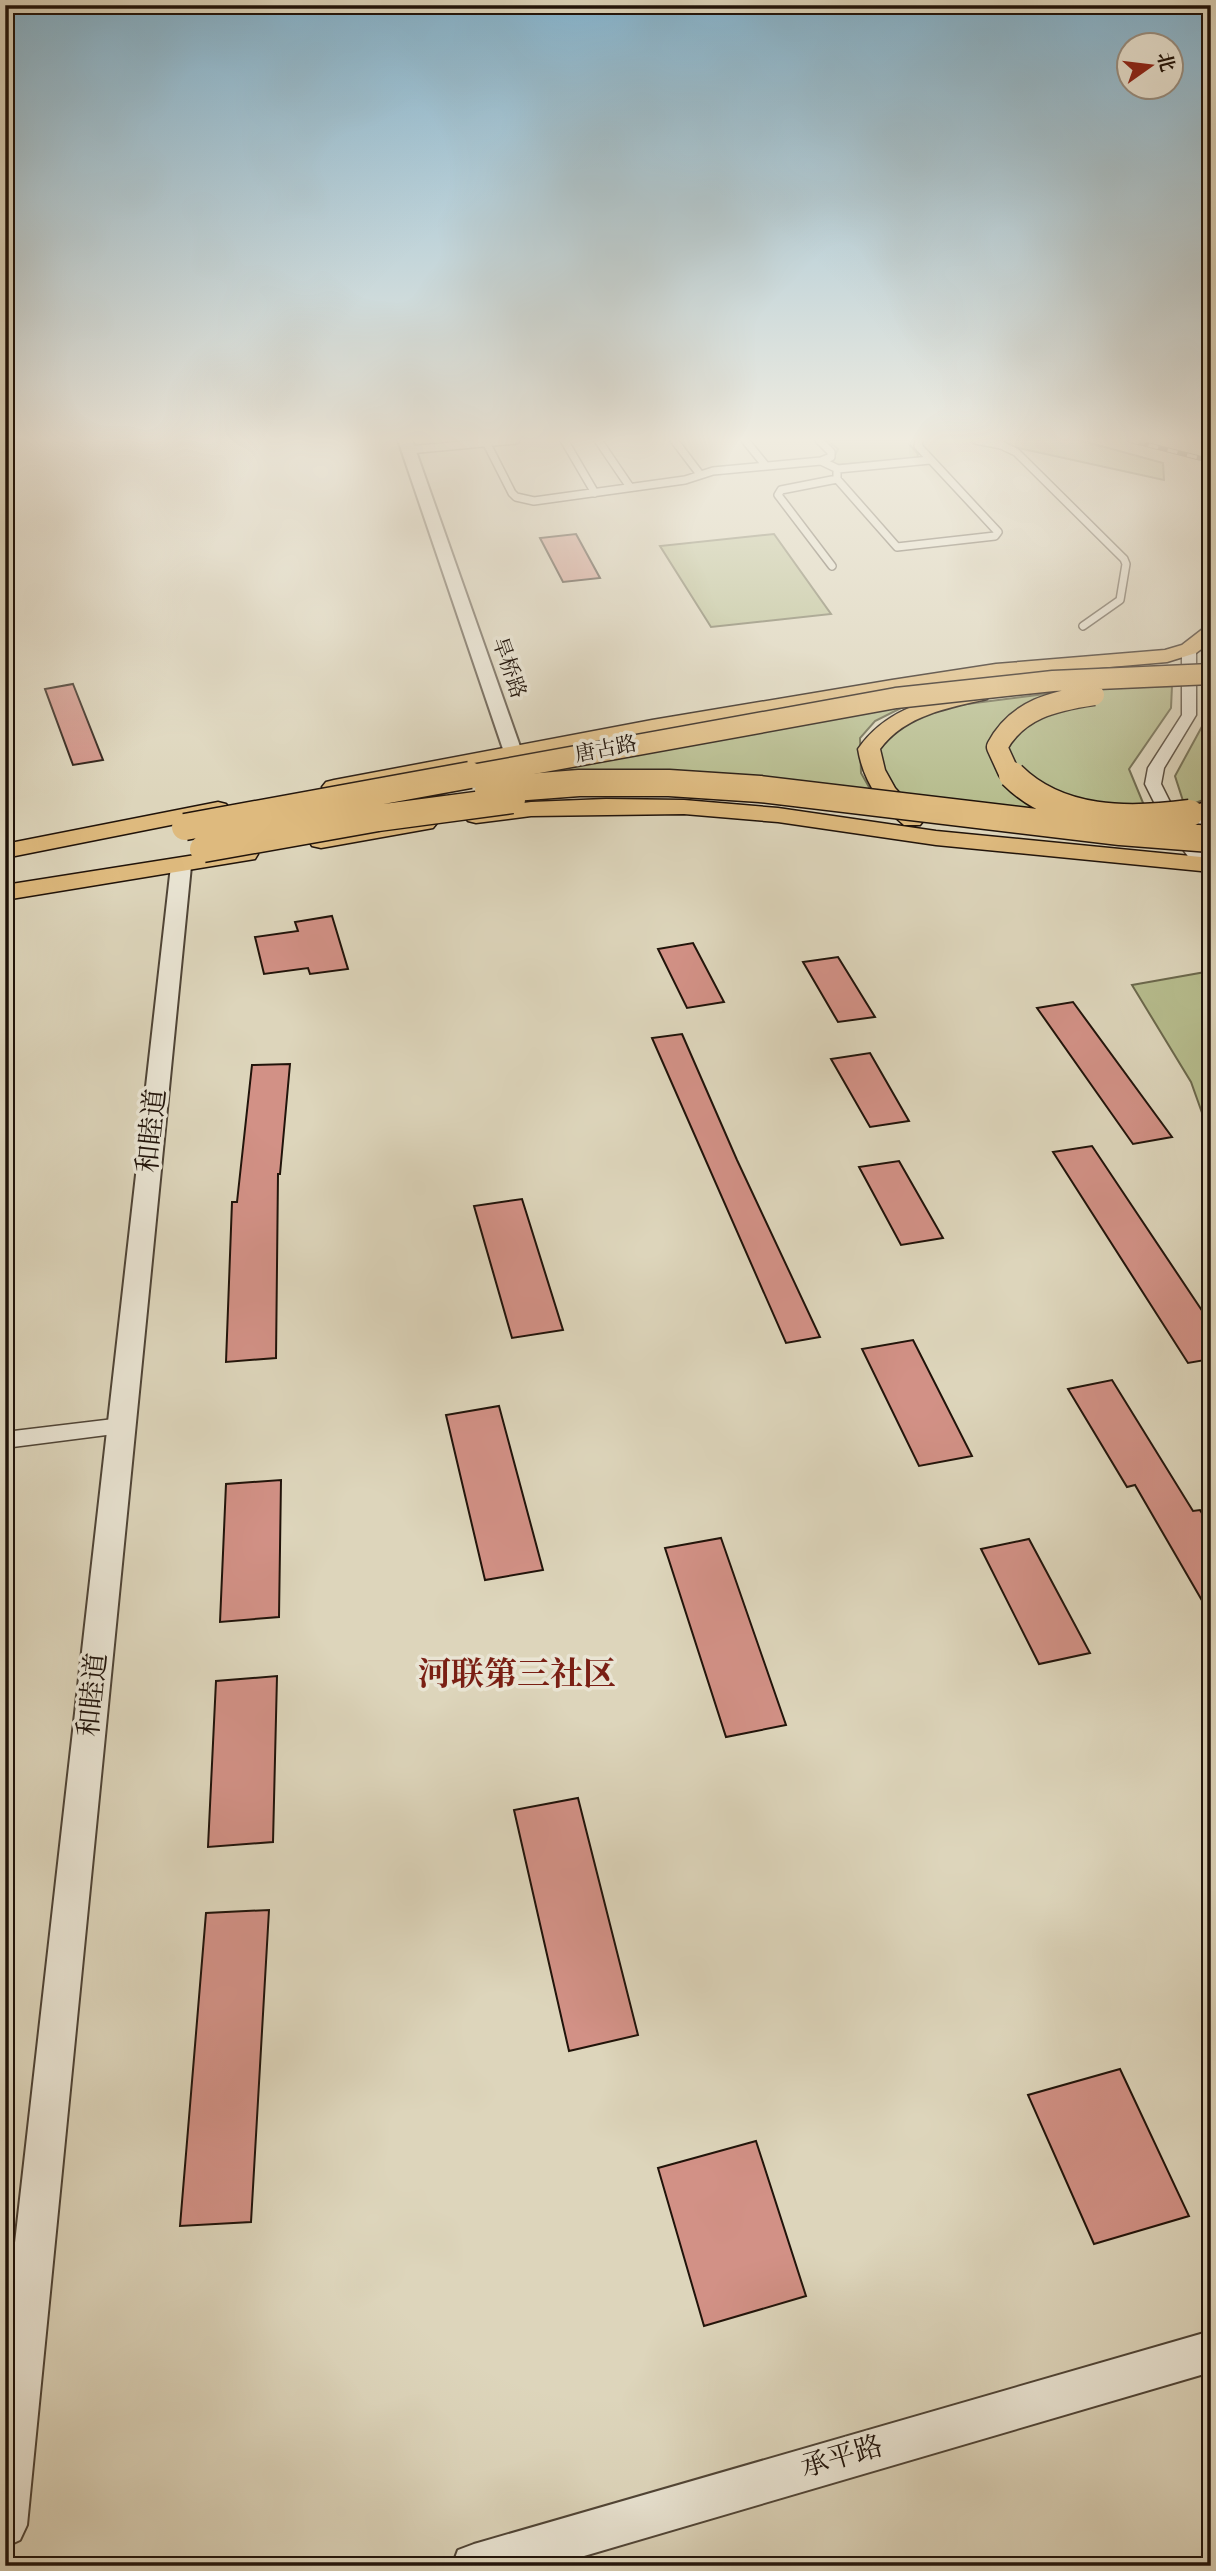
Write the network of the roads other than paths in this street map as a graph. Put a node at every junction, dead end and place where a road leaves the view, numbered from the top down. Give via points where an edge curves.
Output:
1 (447, 560) edge
2 (827, 560) edge
3 (1125, 560) edge
4 (832, 566) dead end
5 (1083, 626) dead end
6 (1211, 632) edge
7 (1189, 649) junction
8 (1211, 674) edge
9 (1074, 679) junction
10 (1211, 687) edge
11 (513, 752) junction
12 (1211, 808) edge
13 (1211, 820) edge
14 (1174, 825) junction
15 (936, 838) junction
16 (1211, 839) edge
17 (191, 845) junction
18 (5, 851) edge
19 (1208, 860) edge
20 (5, 861) edge
21 (5, 878) edge
22 (5, 893) edge
23 (122, 1426) junction
24 (5, 1440) edge
25 (1211, 2351) edge
26 (5, 2525) edge
27 (474, 2566) edge

1 - 11 street, 旱桥路
2 - 4 lane
3 - 5 lane via 1120,600
6 - 7 main road
7 - 11 main road via 1136,660 938,679
7 - 14 street via 1189,715 1156,768 1153,784
8 - 9 main road, 唐古路, bridge
9 - 15 main road via 939,704 888,725 876,737 869,749 870,766 881,785 900,811
9 - 17 main road, 唐古路, bridge via 983,686 828,709
10 - 12 main road, bridge via 1155,688 1054,702 1011,723 997,747 1000,758 1022,785 1045,800 1076,811 1126,819
11 - 18 main road
13 - 14 street
14 - 19 street
15 - 17 main road via 778,814 606,806
15 - 19 main road via 1094,855
16 - 17 main road, bridge via 1054,826 792,790 607,782 435,797
17 - 19 main road, 唐古路, bridge via 478,803 675,792 797,803
17 - 20 main road
17 - 21 main road, 唐古路
17 - 22 main road
17 - 23 street, 和睦道
23 - 24 street
23 - 26 street, 和睦道
25 - 27 street, 承平路

